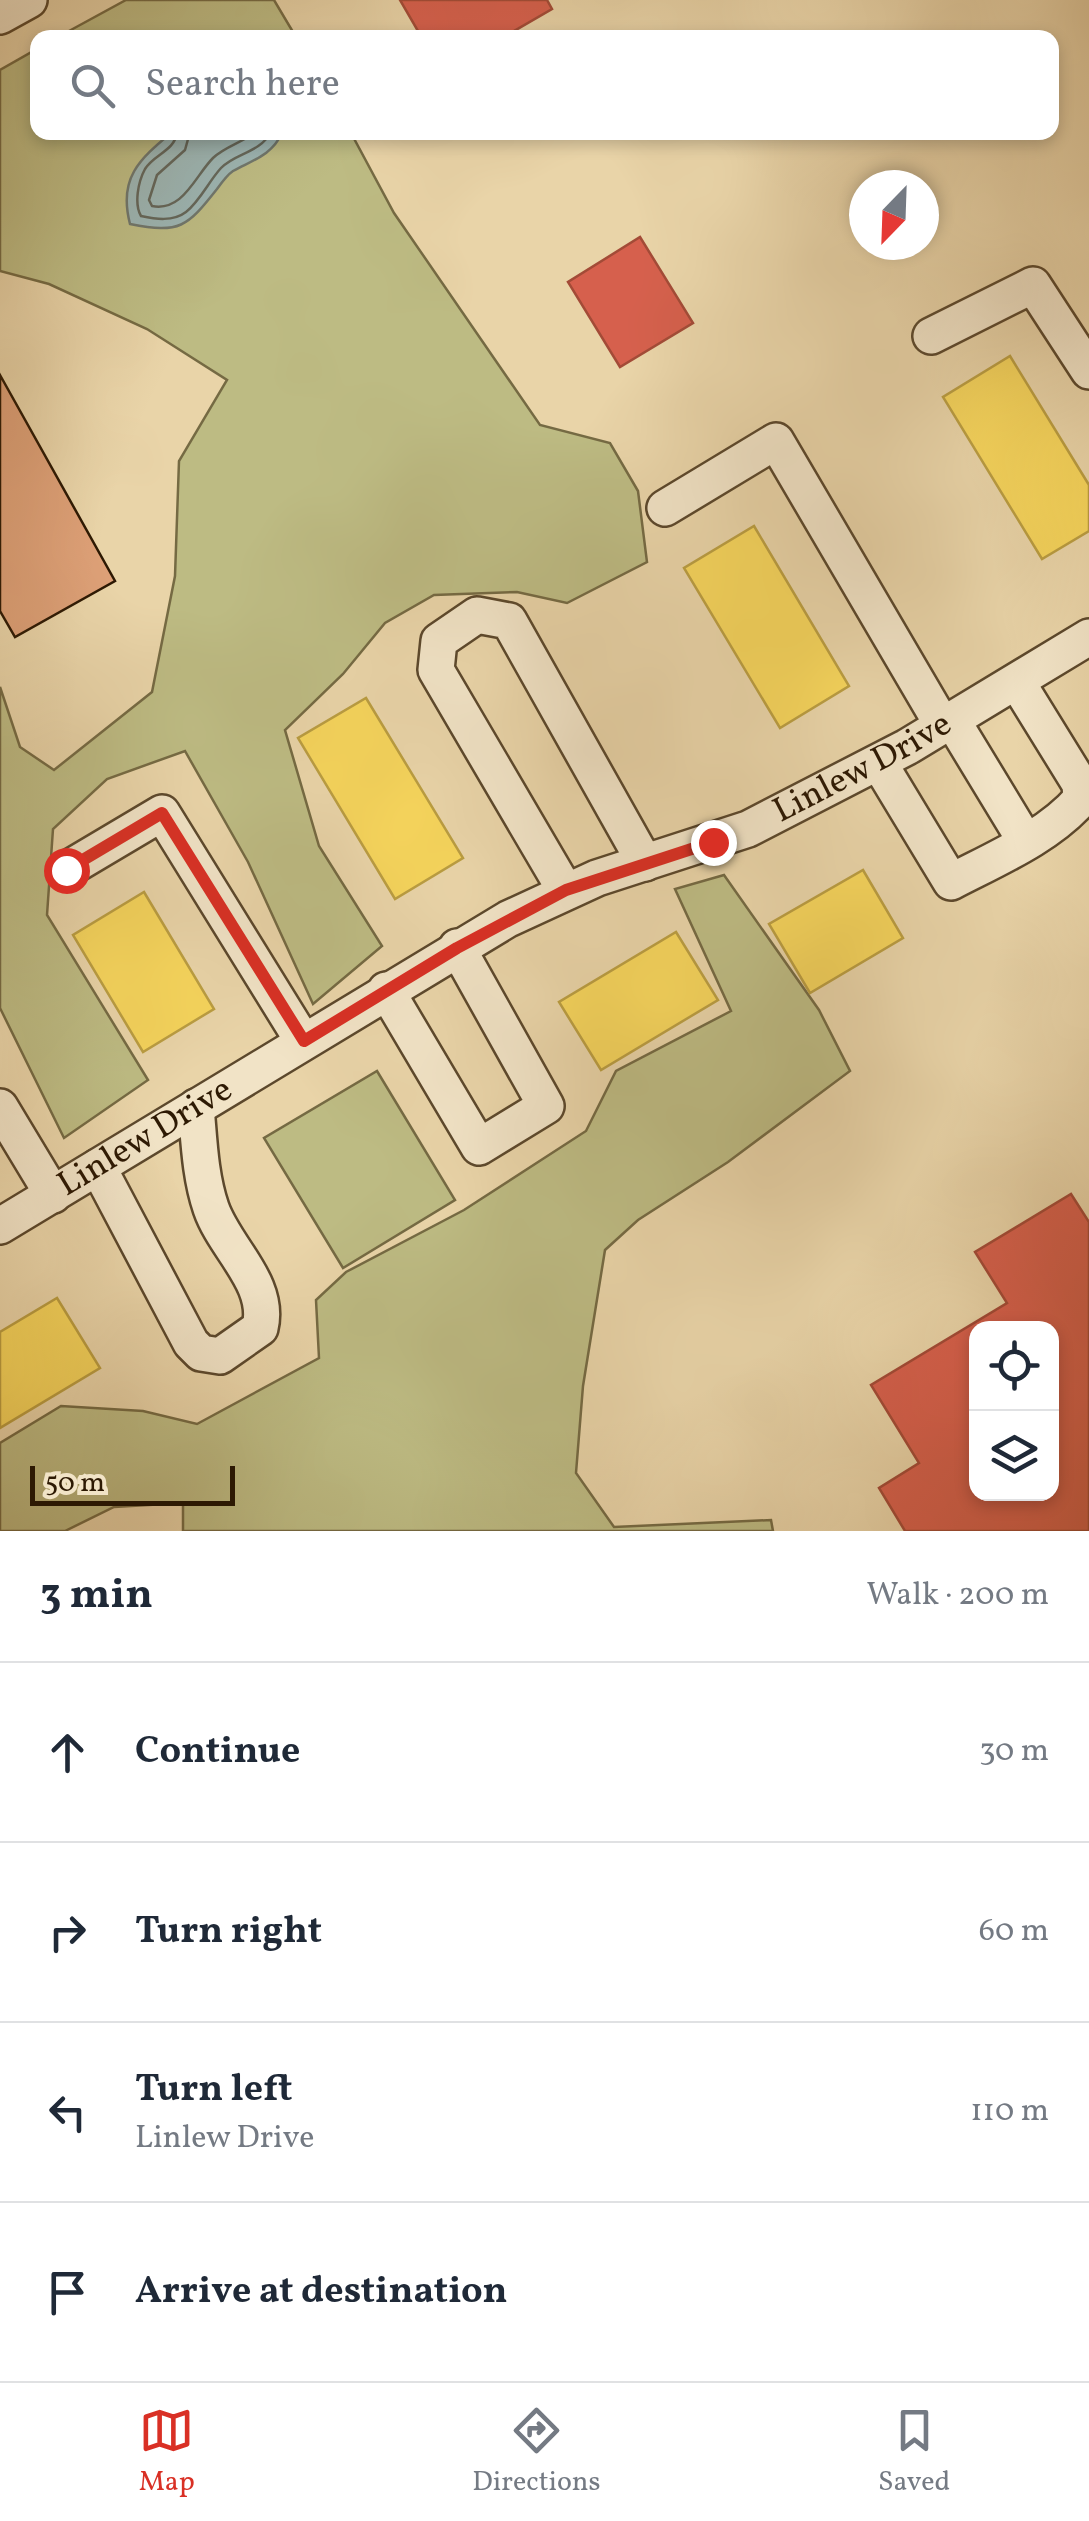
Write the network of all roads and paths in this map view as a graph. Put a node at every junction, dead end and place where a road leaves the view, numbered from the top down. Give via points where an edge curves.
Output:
1 (28, 0) edge
2 (0, 16) edge
3 (931, 336) dead end
4 (1089, 371) edge
5 (665, 508) dead end
6 (1089, 637) edge
7 (1017, 682) junction
8 (947, 723) junction
9 (879, 762) junction
10 (1026, 842) junction
11 (645, 863) junction
12 (66, 870) dead end
13 (566, 890) junction
14 (457, 948) junction
15 (386, 990) junction
16 (304, 1041) junction
17 (196, 1107) junction
18 (0, 1108) edge
19 (98, 1167) junction
20 (53, 1195) junction
21 (0, 1226) edge

1 - 2 street
3 - 4 street via 1033,286
5 - 8 street via 776,440
6 - 7 street, Linlew Drive
7 - 8 street, Linlew Drive
7 - 10 street via 1080,784 1081,799
8 - 9 street, Linlew Drive
8 - 10 street
9 - 10 street via 951,882
9 - 11 street, Linlew Drive via 748,828
11 - 13 street, Linlew Drive
11 - 13 street via 509,622 477,615 439,641 436,670
12 - 16 street via 162,813
13 - 14 street, Linlew Drive
14 - 15 street, Linlew Drive
14 - 15 street via 546,1106 479,1147
15 - 16 street, Linlew Drive
16 - 17 street, Linlew Drive
17 - 19 street, Linlew Drive
17 - 19 street via 213,1214 264,1310 260,1328 220,1356 190,1343
18 - 20 street
19 - 20 street, Linlew Drive
20 - 21 street, Linlew Drive

